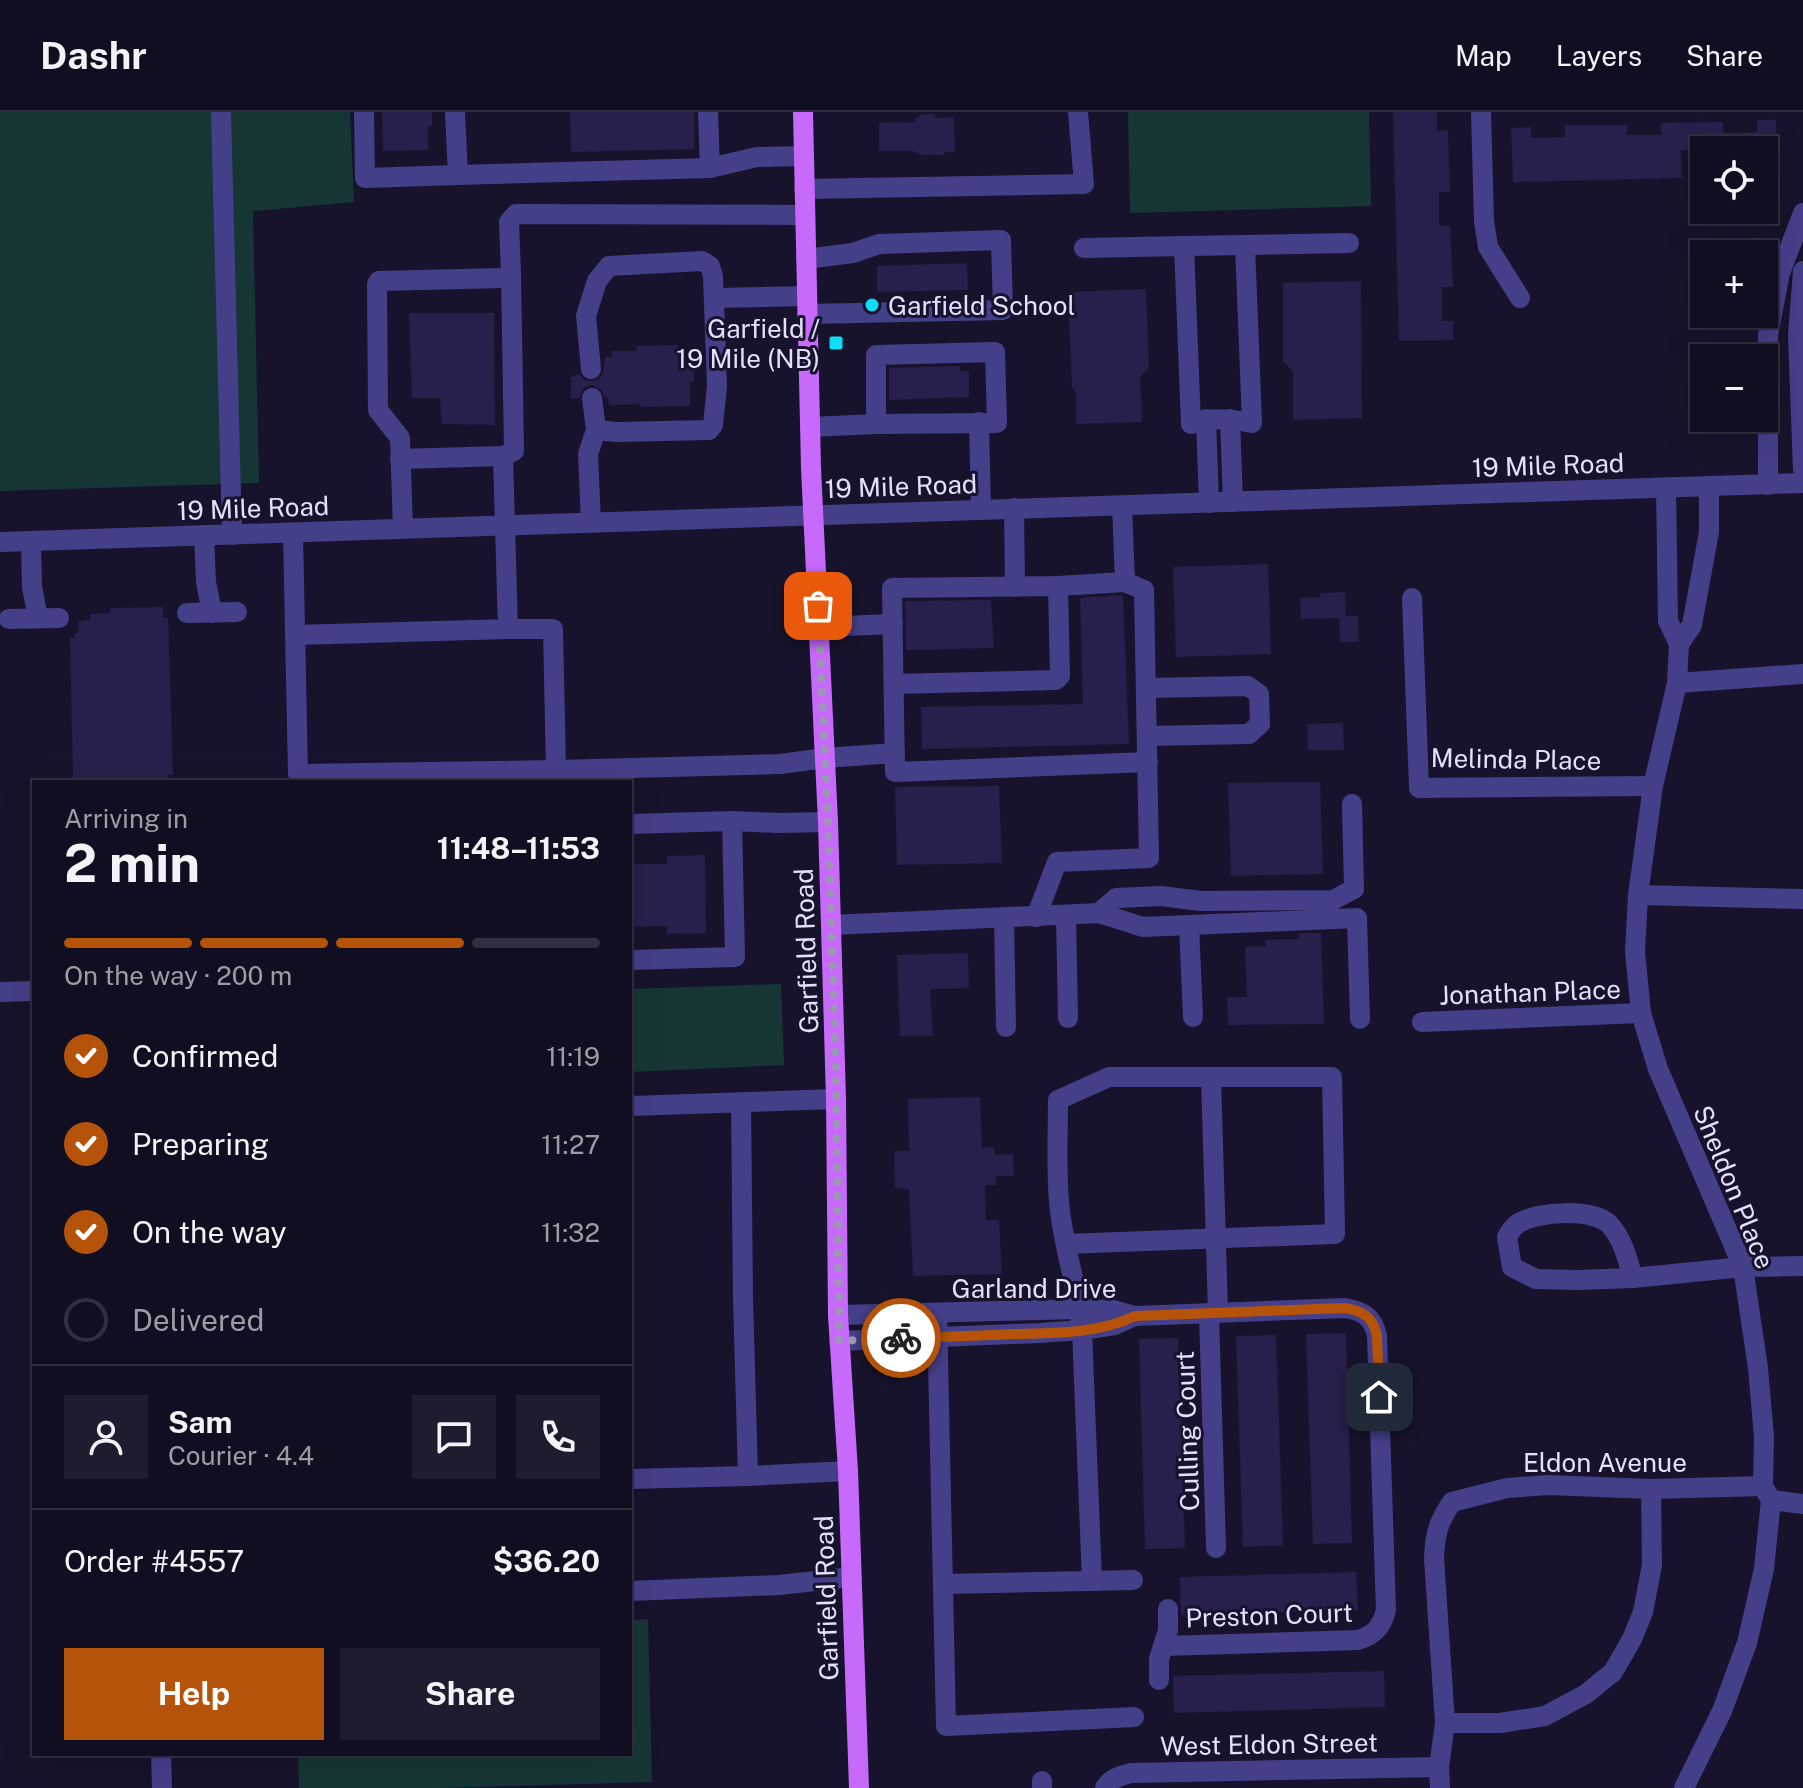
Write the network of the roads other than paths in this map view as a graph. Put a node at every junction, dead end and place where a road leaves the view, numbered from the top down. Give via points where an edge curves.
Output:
1 (221, 112) edge
2 (364, 112) edge
3 (455, 112) edge
4 (708, 112) edge
5 (803, 112) edge
6 (1078, 112) edge
7 (1481, 112) edge
8 (803, 156) junction
9 (710, 168) junction
10 (458, 175) junction
11 (804, 189) junction
12 (1803, 213) edge
13 (805, 215) junction
14 (1349, 243) dead end
15 (1245, 245) junction
16 (1184, 246) junction
17 (1084, 248) dead end
18 (806, 259) junction
19 (1803, 271) edge
20 (511, 274) junction
21 (714, 298) junction
22 (1520, 298) dead end
23 (807, 305) junction
24 (1768, 335) junction
25 (1798, 335) junction
26 (591, 369) dead end
27 (592, 398) dead end
28 (1206, 419) junction
29 (1230, 419) junction
30 (979, 422) junction
31 (876, 424) junction
32 (810, 427) junction
33 (596, 430) junction
34 (503, 456) junction
35 (400, 459) junction
36 (1803, 470) edge
37 (1803, 483) edge
38 (1768, 485) junction
39 (1709, 486) junction
40 (1666, 487) junction
41 (1233, 502) junction
42 (1209, 503) junction
43 (1122, 506) junction
44 (1014, 508) junction
45 (981, 509) junction
46 (813, 515) junction
47 (591, 522) junction
48 (504, 526) junction
49 (403, 529) junction
50 (293, 533) junction
51 (204, 535) junction
52 (232, 535) junction
53 (31, 541) junction
54 (0, 542) edge
55 (1125, 582) junction
56 (1058, 586) junction
57 (1015, 587) junction
58 (1412, 598) dead end
59 (237, 612) dead end
60 (187, 613) dead end
61 (212, 613) junction
62 (38, 618) junction
63 (59, 618) dead end
64 (9, 619) dead end
65 (893, 624) junction
66 (819, 627) junction
67 (508, 629) junction
68 (295, 635) junction
69 (1679, 644) junction
70 (1803, 674) edge
71 (1677, 683) junction
72 (894, 684) junction
73 (1146, 688) junction
74 (1147, 736) junction
75 (895, 753) junction
76 (825, 758) junction
77 (1148, 762) junction
78 (556, 770) junction
79 (1653, 786) junction
80 (1352, 804) dead end
81 (732, 821) junction
82 (828, 822) junction
83 (632, 824) edge
84 (1638, 895) junction
85 (1803, 899) edge
86 (1099, 913) junction
87 (1066, 915) junction
88 (1036, 917) junction
89 (1004, 918) junction
90 (831, 925) junction
91 (1189, 925) junction
92 (632, 960) edge
93 (32, 991) edge
94 (0, 992) edge
95 (1641, 1013) junction
96 (1193, 1017) dead end
97 (1068, 1018) dead end
98 (1360, 1019) dead end
99 (1422, 1022) dead end
100 (1006, 1027) dead end
101 (1211, 1077) junction
102 (836, 1099) junction
103 (741, 1102) junction
104 (632, 1106) edge
105 (1216, 1238) junction
106 (1066, 1244) junction
107 (1803, 1266) edge
108 (1743, 1267) junction
109 (1633, 1278) junction
110 (937, 1313) junction
111 (1214, 1313) junction
112 (838, 1315) junction
113 (1081, 1320) junction
114 (937, 1337) junction
115 (839, 1341) junction
116 (848, 1471) junction
117 (748, 1476) junction
118 (632, 1479) edge
119 (1651, 1489) junction
120 (1767, 1493) junction
121 (1803, 1504) edge
122 (1216, 1548) dead end
123 (852, 1577) junction
124 (1133, 1580) dead end
125 (1092, 1581) junction
126 (943, 1584) junction
127 (632, 1591) edge
128 (1168, 1609) dead end
129 (1376, 1632) joint
130 (1163, 1646) junction
131 (1159, 1680) dead end
132 (1134, 1717) dead end
133 (1445, 1723) junction
134 (161, 1756) edge
135 (1439, 1767) junction
136 (162, 1788) edge
137 (859, 1788) edge
138 (1105, 1788) edge
139 (1440, 1788) edge
140 (1684, 1788) edge

1 - 52 street
2 - 10 street via 365,178
3 - 10 street
4 - 9 street
5 - 8 main road, Garfield Road
6 - 11 street via 1084,184
7 - 22 street via 1488,247
8 - 9 street via 757,157
8 - 11 main road, Garfield Road
9 - 10 street
11 - 13 main road, Garfield Road
12 - 24 street via 1780,273
13 - 18 main road, Garfield Road
13 - 20 street via 516,214 509,222
14 - 15 street
15 - 16 street
15 - 29 street via 1252,423
16 - 17 street
16 - 28 street via 1191,424
18 - 23 main road, Garfield Road
18 - 23 street via 879,244 1001,240 1003,310
19 - 25 street
20 - 34 street via 514,451
20 - 35 street via 377,284 378,410 400,438
21 - 23 street
21 - 26 street via 710,266 702,261 609,266 597,281 586,316
21 - 33 street via 717,386 709,430
23 - 32 main road, Garfield Road
24 - 25 street
24 - 38 street
25 - 36 street
27 - 33 street
28 - 29 street
28 - 42 street
29 - 41 street
30 - 31 street
30 - 31 street via 997,423 995,352 876,355
30 - 45 street
31 - 32 street
32 - 46 main road, Garfield Road
33 - 47 street via 588,454
34 - 35 street
34 - 48 street
35 - 49 street
37 - 38 street, 19 Mile Road
38 - 39 street, 19 Mile Road
39 - 40 street, 19 Mile Road
39 - 69 street, Sheldon Place via 1709,532 1692,625
40 - 41 street, 19 Mile Road
40 - 69 street, Sheldon Place via 1668,621
41 - 42 street, 19 Mile Road
42 - 43 street, 19 Mile Road
43 - 44 street, 19 Mile Road
43 - 55 street
44 - 45 street, 19 Mile Road
44 - 57 street
45 - 46 street, 19 Mile Road
46 - 47 street, 19 Mile Road
46 - 66 main road, Garfield Road
47 - 48 street, 19 Mile Road
48 - 49 street, 19 Mile Road
48 - 67 street
49 - 50 street, 19 Mile Road
50 - 52 street, 19 Mile Road
50 - 68 street
51 - 52 street, 19 Mile Road
51 - 53 street, 19 Mile Road
51 - 61 street
53 - 54 street, 19 Mile Road
53 - 62 street
55 - 56 street
55 - 73 street via 1144,590
56 - 57 street
56 - 72 street via 1056,680
57 - 65 street via 892,588
58 - 79 street, Melinda Place via 1419,788
59 - 61 street
60 - 61 street
62 - 63 street
62 - 64 street
65 - 66 street
65 - 72 street
66 - 76 main road, Garfield Road
67 - 68 street
67 - 78 street via 553,629
68 - 78 street via 298,774
69 - 71 street, Sheldon Place
70 - 71 street
71 - 79 street, Sheldon Place
72 - 75 street
73 - 74 street
73 - 74 street via 1248,686 1259,694 1260,724 1249,734
74 - 77 street
75 - 76 street
75 - 77 street via 895,772
76 - 78 street
76 - 82 main road, Garfield Road
77 - 88 street via 1149,858 1057,862
79 - 84 street, Sheldon Place
80 - 86 street via 1354,889 1333,900 1116,898
81 - 82 street
81 - 83 street
81 - 92 street via 735,957
82 - 90 main road, Garfield Road
84 - 85 street
84 - 95 street, Sheldon Place via 1635,952
86 - 87 street
86 - 91 street via 1143,927
87 - 88 street
87 - 97 street
88 - 89 street
89 - 90 street
89 - 100 street
90 - 102 main road, Garfield Road
91 - 96 street
91 - 98 street via 1357,918
93 - 94 street
95 - 99 street, Jonathan Place
95 - 108 street, Sheldon Place via 1658,1069
101 - 105 street, Culling Court
101 - 105 street via 1332,1077 1335,1234
101 - 106 street via 1109,1077 1058,1100 1059,1202
102 - 103 street
102 - 112 main road, Garfield Road
103 - 104 street
103 - 117 street
105 - 106 street
105 - 111 street, Culling Court
106 - 113 street
107 - 108 street
108 - 109 street
108 - 120 street, Sheldon Place via 1758,1368
109 - 109 street via 1536,1279 1512,1267 1507,1237 1516,1224 1536,1215 1585,1213 1609,1223
110 - 112 street, Garland Drive
110 - 113 street, Garland Drive
110 - 114 street
111 - 113 street, Garland Drive via 1135,1316 1114,1310
111 - 122 street, Culling Court
111 - 129 street, Garland Drive via 1345,1308 1368,1316 1375,1326 1386,1610
112 - 115 main road, Garfield Road
113 - 114 street, Garland Drive via 1039,1333
113 - 125 street
114 - 115 street, Garland Drive
114 - 126 street
115 - 116 main road, Garfield Road
116 - 117 street
116 - 123 main road, Garfield Road
117 - 118 street
119 - 120 street, Eldon Avenue
119 - 133 street via 1652,1565 1643,1612 1613,1672 1545,1716
119 - 133 street, Eldon Avenue via 1548,1485 1507,1488 1452,1502 1435,1535 1434,1558
120 - 121 street, Eldon Avenue
120 - 140 street, Sheldon Place via 1764,1569 1747,1643 1722,1711
123 - 127 street
123 - 137 main road, Garfield Road
124 - 125 street
125 - 126 street
126 - 132 street via 946,1726
128 - 130 street, Preston Court
129 - 130 street, Preston Court via 1358,1640
130 - 131 street, Preston Court
133 - 135 street, Eldon Avenue
134 - 136 street
135 - 138 street, West Eldon Street via 1131,1773 1116,1777
135 - 139 street, Eldon Avenue

